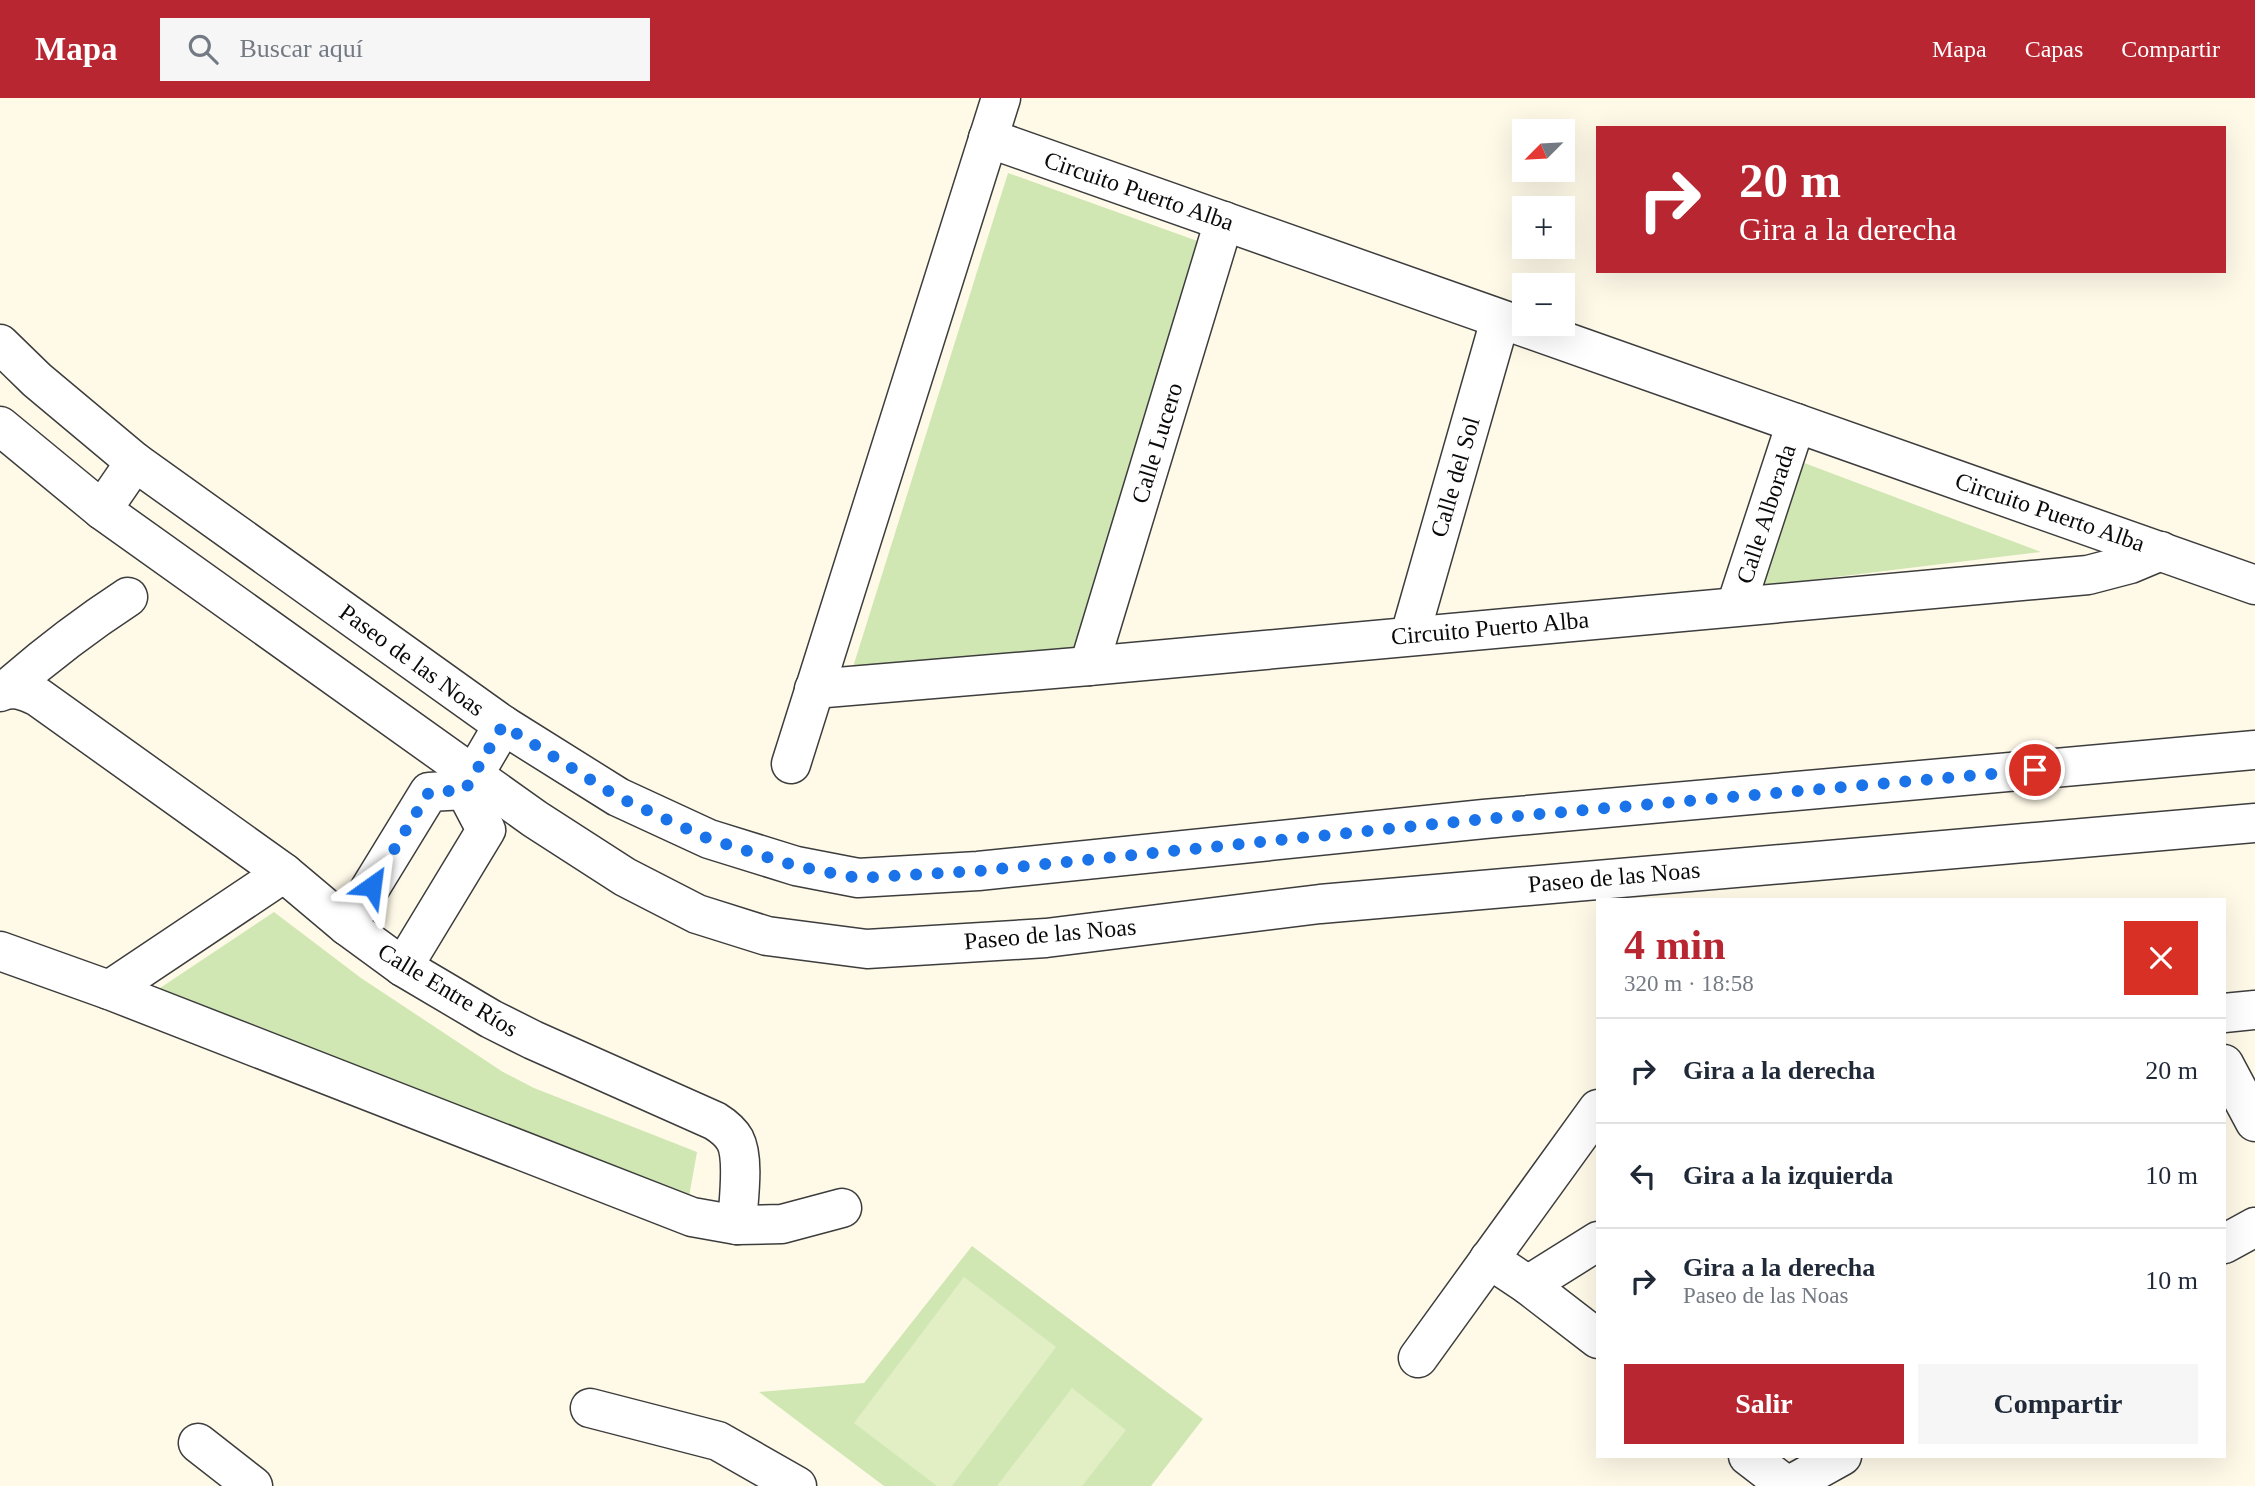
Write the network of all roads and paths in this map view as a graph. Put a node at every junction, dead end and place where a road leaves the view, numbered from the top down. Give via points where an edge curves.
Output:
1 (1002, 98) edge
2 (988, 138) junction
3 (1224, 221) junction
4 (1500, 320) junction
5 (0, 344) edge
6 (1796, 422) junction
7 (0, 426) edge
8 (135, 462) junction
9 (102, 510) junction
10 (2161, 551) junction
11 (2255, 585) edge
12 (128, 597) dead end
13 (1737, 606) junction
14 (1410, 635) junction
15 (1089, 666) junction
16 (814, 688) junction
17 (4, 690) edge
18 (503, 725) junction
19 (2255, 750) edge
20 (792, 764) dead end
21 (456, 786) junction
22 (535, 819) junction
23 (2255, 823) edge
24 (486, 830) junction
25 (284, 873) junction
26 (348, 926) junction
27 (0, 951) edge
28 (403, 967) junction
29 (109, 990) junction
30 (2255, 1010) edge
31 (2226, 1013) edge
32 (2226, 1068) edge
33 (1596, 1112) edge
34 (2255, 1122) edge
35 (842, 1208) dead end
36 (737, 1225) junction
37 (2255, 1227) edge
38 (1596, 1242) edge
39 (2226, 1243) edge
40 (1489, 1259) junction
41 (1528, 1285) junction
42 (1596, 1337) edge
43 (1418, 1358) dead end
44 (590, 1408) dead end
45 (198, 1443) dead end
46 (1751, 1458) edge
47 (1838, 1458) edge
48 (253, 1486) edge
49 (797, 1486) edge
50 (1787, 1486) edge

1 - 2 street
2 - 3 street, Circuito Puerto Alba
2 - 16 street
3 - 4 street, Circuito Puerto Alba
3 - 15 street, Calle Lucero
4 - 6 street, Circuito Puerto Alba
4 - 14 street, Calle del Sol
5 - 8 street, Paseo de las Noas
6 - 10 street, Circuito Puerto Alba
6 - 13 street, Calle Alborada
7 - 9 street, Paseo de las Noas
8 - 9 street
8 - 18 street, Paseo de las Noas
9 - 21 street, Paseo de las Noas via 411,732
10 - 11 street, Circuito Puerto Alba
10 - 13 street, Circuito Puerto Alba via 2088,575
12 - 17 street, Calle Entre Ríos
13 - 14 street, Circuito Puerto Alba
14 - 15 street, Circuito Puerto Alba
15 - 16 street, Circuito Puerto Alba
16 - 20 street
17 - 25 street, Calle Entre Ríos via 23,690 38,697
18 - 19 street, Paseo de las Noas via 618,797 709,839 796,866 858,878 978,871 1484,819
18 - 21 street
21 - 22 street, Paseo de las Noas
21 - 24 street
21 - 26 street
22 - 23 street, Paseo de las Noas via 625,877 697,914 767,936 867,949 1046,938 1320,904
22 - 24 street via 502,822
24 - 28 street
25 - 26 street, Calle Entre Ríos
25 - 29 street
26 - 28 street, Calle Entre Ríos
27 - 29 street
28 - 36 street, Calle Entre Ríos via 512,1030 728,1130 739,1158
29 - 36 street via 692,1217
30 - 31 street
32 - 34 street
33 - 40 street
35 - 36 street via 782,1224
37 - 39 street
38 - 41 street
40 - 41 street
40 - 43 street
41 - 42 street
44 - 49 street via 718,1441
45 - 48 street
46 - 50 street
47 - 50 street

